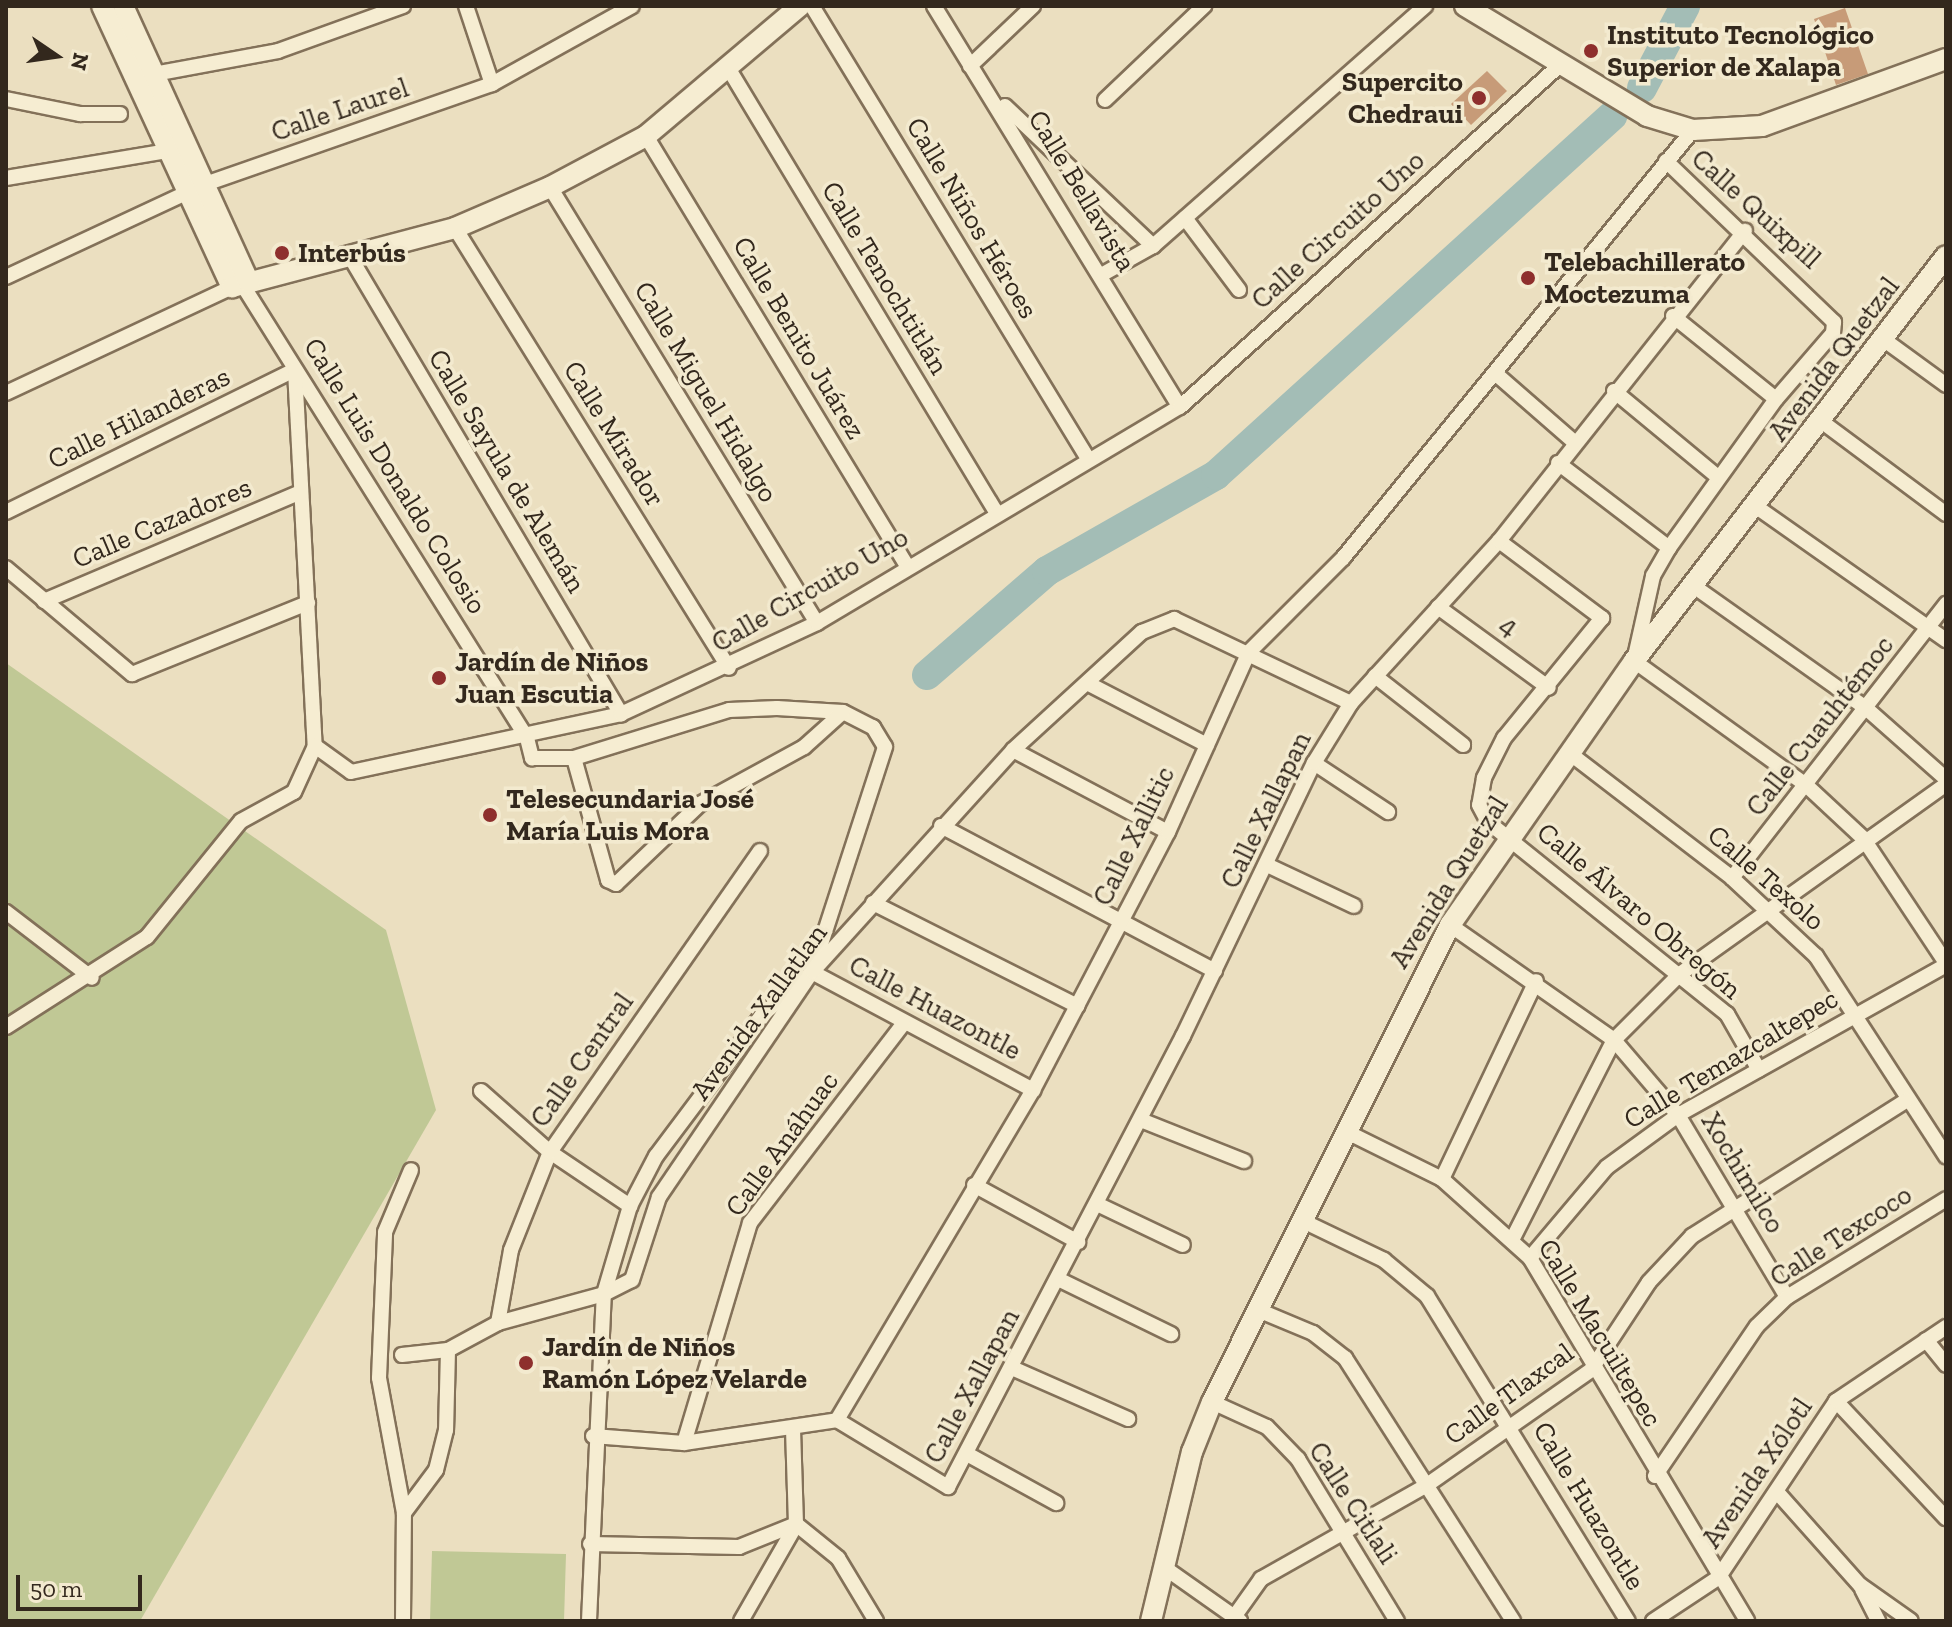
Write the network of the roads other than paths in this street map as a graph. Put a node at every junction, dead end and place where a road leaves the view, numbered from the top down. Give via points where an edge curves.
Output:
1 (102, 6) edge
2 (123, 6) edge
3 (403, 6) edge
4 (466, 6) edge
5 (632, 6) edge
6 (800, 6) edge
7 (812, 6) edge
8 (934, 6) edge
9 (1033, 6) edge
10 (1204, 6) edge
11 (1425, 6) edge
12 (1465, 6) edge
13 (1946, 59) edge
14 (1560, 65) junction
15 (970, 66) junction
16 (730, 71) junction
17 (154, 74) junction
18 (492, 84) junction
19 (991, 92) junction
20 (6, 99) edge
21 (1105, 100) dead end
22 (120, 114) dead end
23 (1693, 130) junction
24 (646, 136) junction
25 (167, 151) junction
26 (1666, 161) junction
27 (6, 178) edge
28 (205, 184) junction
29 (550, 187) junction
30 (185, 192) junction
31 (1185, 218) junction
32 (455, 228) junction
33 (1745, 231) junction
34 (1153, 246) junction
35 (349, 255) junction
36 (1946, 256) edge
37 (1103, 274) junction
38 (6, 277) edge
39 (241, 285) junction
40 (1239, 290) dead end
41 (1673, 316) junction
42 (1883, 339) junction
43 (295, 370) junction
44 (1495, 373) junction
45 (1946, 385) edge
46 (1614, 391) junction
47 (6, 393) edge
48 (1776, 399) junction
49 (1180, 407) junction
50 (1821, 421) junction
51 (1574, 442) junction
52 (1087, 457) junction
53 (1558, 463) junction
54 (1718, 477) junction
55 (301, 492) junction
56 (1758, 508) junction
57 (6, 512) edge
58 (996, 512) junction
59 (1946, 514) edge
60 (1499, 541) junction
61 (1669, 548) junction
62 (907, 566) junction
63 (6, 568) edge
64 (1695, 587) junction
65 (44, 601) junction
66 (308, 603) junction
67 (1946, 604) edge
68 (1438, 607) junction
69 (817, 623) junction
70 (1930, 627) junction
71 (1946, 640) edge
72 (1249, 652) junction
73 (1634, 661) junction
74 (729, 668) junction
75 (1375, 676) junction
76 (1087, 683) junction
77 (1549, 688) junction
78 (1351, 703) junction
79 (1867, 709) junction
80 (843, 712) junction
81 (621, 714) junction
82 (527, 738) junction
83 (1207, 745) junction
84 (1463, 745) dead end
85 (315, 746) junction
86 (1013, 750) junction
87 (1568, 752) junction
88 (574, 758) junction
89 (1314, 763) junction
90 (1946, 781) edge
91 (1807, 786) junction
92 (1388, 812) dead end
93 (941, 826) junction
94 (1168, 832) junction
95 (1507, 836) junction
96 (1863, 838) junction
97 (760, 851) dead end
98 (1267, 865) junction
99 (1732, 878) junction
100 (873, 903) junction
101 (1354, 906) dead end
102 (1767, 908) junction
103 (6, 912) edge
104 (1121, 922) junction
105 (1450, 925) junction
106 (1946, 964) edge
107 (1215, 971) junction
108 (812, 972) junction
109 (1680, 974) junction
110 (92, 978) junction
111 (1536, 981) junction
112 (1078, 1006) junction
113 (1853, 1016) junction
114 (903, 1024) junction
115 (6, 1027) edge
116 (1614, 1040) junction
117 (1759, 1070) junction
118 (1033, 1090) junction
119 (481, 1091) dead end
120 (1907, 1100) junction
121 (1678, 1115) junction
122 (1141, 1120) junction
123 (1347, 1132) junction
124 (550, 1152) junction
125 (1946, 1156) edge
126 (1244, 1161) dead end
127 (411, 1170) dead end
128 (1442, 1179) junction
129 (643, 1181) junction
130 (974, 1185) junction
131 (659, 1197) junction
132 (1946, 1199) edge
133 (1097, 1204) junction
134 (630, 1206) junction
135 (1732, 1207) junction
136 (1305, 1222) junction
137 (1512, 1240) junction
138 (1078, 1242) junction
139 (1183, 1245) dead end
140 (1530, 1258) junction
141 (1058, 1279) junction
142 (604, 1294) junction
143 (1787, 1297) junction
144 (1258, 1310) junction
145 (498, 1323) junction
146 (1946, 1327) edge
147 (1171, 1334) dead end
148 (1926, 1340) junction
149 (448, 1350) junction
150 (402, 1355) dead end
151 (1946, 1365) edge
152 (1012, 1368) junction
153 (1591, 1370) junction
154 (1836, 1401) junction
155 (1212, 1402) junction
156 (1128, 1419) dead end
157 (837, 1420) junction
158 (1512, 1428) junction
159 (793, 1429) junction
160 (593, 1436) junction
161 (684, 1443) junction
162 (967, 1454) junction
163 (1655, 1476) junction
164 (1427, 1485) junction
165 (1777, 1492) junction
166 (1056, 1503) dead end
167 (404, 1513) junction
168 (1946, 1518) edge
169 (796, 1524) junction
170 (1343, 1535) junction
171 (590, 1544) junction
172 (1165, 1568) junction
173 (1718, 1578) junction
174 (1860, 1585) junction
175 (1237, 1619) edge
176 (403, 1621) edge
177 (589, 1621) edge
178 (741, 1621) edge
179 (876, 1621) edge
180 (1151, 1621) edge
181 (1397, 1621) edge
182 (1513, 1621) edge
183 (1628, 1621) edge
184 (1653, 1621) edge
185 (1747, 1621) edge
186 (1878, 1621) edge
187 (1911, 1621) edge

1 - 25 street, Calle Luis Donaldo Colosio
2 - 17 street, Calle Luis Donaldo Colosio
3 - 17 street via 278,51
4 - 18 street
5 - 18 street, Calle Laurel
6 - 16 street
7 - 52 street, Calle Niños Héroes
8 - 15 street, Calle Bellavista
9 - 15 street
10 - 21 street
11 - 31 street
12 - 14 street
13 - 23 street via 1762,126
14 - 23 street via 1647,116
14 - 49 street, Calle Circuito Uno
15 - 19 street, Calle Bellavista
16 - 24 street
16 - 58 street, Calle Tenochtitlán
17 - 28 street, Calle Luis Donaldo Colosio
18 - 28 street, Calle Laurel
19 - 34 street
19 - 37 street, Calle Bellavista
20 - 22 street via 80,114
23 - 26 street, Calle Xallitic
24 - 29 street
24 - 62 street, Calle Benito Juárez
25 - 27 street
25 - 30 street, Calle Luis Donaldo Colosio
26 - 33 street, Calle Quixpill
26 - 44 street, Calle Xallitic
28 - 30 street, Calle Laurel
28 - 39 street, Calle Luis Donaldo Colosio
29 - 32 street
29 - 69 street, Calle Miguel Hidalgo
30 - 38 street, Calle Laurel
30 - 39 street, Calle Luis Donaldo Colosio
31 - 34 street
31 - 40 street
32 - 35 street
32 - 74 street, Calle Mirador
33 - 41 street, Calle Xallapan
33 - 48 street, Calle Quixpill via 1829,312 1833,333
34 - 37 street
35 - 39 street
35 - 81 street, Calle Sayula de Alemán
36 - 42 street, Avenida Quetzal
37 - 49 street, Calle Bellavista
39 - 43 street, Calle Luis Donaldo Colosio
39 - 47 street
41 - 46 street, Calle Xallapan
41 - 48 street
42 - 45 street
42 - 50 street, Avenida Quetzal
43 - 55 street
43 - 57 street, Calle Hilanderas
43 - 82 street, Calle Luis Donaldo Colosio
44 - 51 street
44 - 72 street, Calle Xallitic via 1343,558
46 - 51 street, Calle Xallapan
46 - 54 street
48 - 54 street
49 - 52 street, Calle Circuito Uno
50 - 56 street, Avenida Quetzal
50 - 59 street
51 - 53 street, Calle Xallapan
52 - 58 street, Calle Circuito Uno
53 - 60 street, Calle Xallapan
53 - 61 street
54 - 61 street
55 - 65 street, Calle Cazadores
55 - 66 street
56 - 64 street, Avenida Quetzal
56 - 70 street
58 - 62 street, Calle Circuito Uno
60 - 68 street, Calle Xallapan
60 - 77 street via 1602,618
61 - 73 street via 1653,576
62 - 69 street, Calle Circuito Uno
63 - 65 street
64 - 73 street, Avenida Quetzal
64 - 79 street
65 - 66 street via 132,674 143,674
66 - 85 street
67 - 70 street, Calle Cuauhtémoc
68 - 75 street, Calle Xallapan
68 - 77 street, 4
69 - 74 street, Calle Circuito Uno
70 - 71 street
70 - 79 street, Calle Cuauhtémoc
72 - 76 street, Avenida Xallatlan via 1174,619 1142,632
72 - 78 street, Avenida Xallatlan
72 - 83 street, Calle Xallitic
73 - 87 street, Avenida Quetzal
73 - 91 street
74 - 81 street, Calle Circuito Uno
75 - 78 street, Calle Xallapan
75 - 84 street
76 - 83 street
76 - 86 street, Avenida Xallatlan
77 - 95 street, Calle Álvaro Obregón via 1504,738 1484,778 1479,805 1488,822
78 - 89 street, Calle Xallapan
79 - 90 street
79 - 91 street, Calle Cuauhtémoc
80 - 88 street via 729,710
80 - 88 street via 804,747 700,804 616,884 608,880
80 - 108 street via 873,727 885,747
81 - 82 street, Calle Circuito Uno
82 - 85 street, Calle Circuito Uno via 351,772
82 - 88 street, Calle Luis Donaldo Colosio via 532,758
83 - 94 street, Calle Xallitic
85 - 110 street via 294,792 241,821 147,937
86 - 93 street, Avenida Xallatlan
86 - 94 street
87 - 95 street, Avenida Quetzal
87 - 99 street, Calle Texolo
89 - 92 street
89 - 98 street, Calle Xallapan
90 - 96 street
91 - 96 street
91 - 99 street, Calle Cuauhtémoc
93 - 100 street, Avenida Xallatlan
93 - 104 street
94 - 104 street, Calle Xallitic
95 - 105 street, Avenida Quetzal
95 - 109 street, Calle Álvaro Obregón
96 - 102 street
96 - 106 street
97 - 124 street, Calle Central
98 - 101 street
98 - 107 street, Calle Xallapan
99 - 102 street, Calle Texolo
100 - 108 street, Avenida Xallatlan
100 - 112 street
102 - 109 street
102 - 113 street, Calle Texolo via 1816,956
103 - 110 street
104 - 107 street
104 - 112 street, Calle Xallitic
105 - 111 street, Xochimilco
105 - 123 street, Avenida Quetzal
106 - 113 street, Calle Temazcaltepec
107 - 122 street, Calle Xallapan
108 - 114 street, Calle Huazontle
108 - 129 street via 762,1015
108 - 131 street, Avenida Xallatlan
109 - 116 street
109 - 117 street, Calle Álvaro Obregón via 1727,1014
110 - 115 street
111 - 116 street, Xochimilco
111 - 128 street
112 - 118 street, Calle Xallitic
113 - 117 street, Calle Temazcaltepec
113 - 120 street, Calle Texolo
114 - 118 street, Calle Huazontle
114 - 161 street, Calle Anáhuac via 750,1223
116 - 121 street, Xochimilco
116 - 137 street
117 - 121 street, Calle Temazcaltepec
118 - 130 street, Calle Xallitic
119 - 124 street
120 - 125 street, Calle Texolo
120 - 135 street, Calle Tlaxcal
121 - 135 street, Xochimilco
121 - 140 street, Calle Temazcaltepec via 1607,1167
122 - 126 street
122 - 133 street, Calle Xallapan
123 - 128 street, Calle Macuiltepec
123 - 136 street, Avenida Quetzal
124 - 134 street
124 - 145 street, Calle Central via 511,1250
127 - 167 street via 385,1232 380,1290 379,1378
128 - 137 street, Calle Macuiltepec
129 - 131 street
129 - 134 street
130 - 138 street
130 - 157 street, Calle Xallitic
131 - 142 street, Avenida Xallatlan via 632,1280
132 - 143 street, Calle Texcoco
133 - 138 street, Calle Xallapan
133 - 139 street
134 - 142 street
135 - 143 street, Xochimilco
135 - 153 street, Calle Tlaxcal via 1692,1236 1649,1282
136 - 144 street, Avenida Quetzal
136 - 158 street, Calle Huazontle via 1384,1260 1427,1296
137 - 140 street, Calle Macuiltepec
138 - 141 street, Calle Xallapan
140 - 153 street, Calle Macuiltepec
141 - 147 street
141 - 152 street, Calle Xallapan
142 - 145 street
142 - 160 street
143 - 163 street, Calle Texcoco via 1757,1326
144 - 155 street, Avenida Quetzal
144 - 164 street via 1313,1333 1345,1358
145 - 149 street
146 - 148 street, Avenida Xólotl
148 - 151 street
148 - 154 street, Avenida Xólotl
149 - 150 street
149 - 167 street via 446,1430 436,1470
152 - 156 street
152 - 162 street, Calle Xallapan
153 - 158 street, Calle Tlaxcal
153 - 163 street, Calle Macuiltepec
154 - 165 street, Avenida Xólotl
154 - 168 street
155 - 170 street, Calle Citlali via 1267,1427 1298,1459
155 - 172 street, Avenida Quetzal via 1192,1452
157 - 159 street
157 - 162 street, Calle Xallapan via 948,1487
158 - 164 street, Calle Tlaxcal
158 - 183 street, Calle Huazontle
159 - 161 street
159 - 169 street
160 - 161 street
160 - 171 street
162 - 166 street
163 - 173 street, Calle Macuiltepec
164 - 170 street, Calle Tlaxcal
164 - 182 street
165 - 173 street, Avenida Xólotl
165 - 174 street
167 - 176 street
169 - 171 street via 739,1547
169 - 178 street
169 - 179 street via 838,1558
170 - 175 street, Calle Tlaxcal via 1261,1579
170 - 181 street, Calle Citlali
171 - 177 street
172 - 175 street
172 - 180 street, Avenida Quetzal
173 - 184 street, Avenida Xólotl
173 - 185 street, Calle Macuiltepec
174 - 186 street
174 - 187 street

